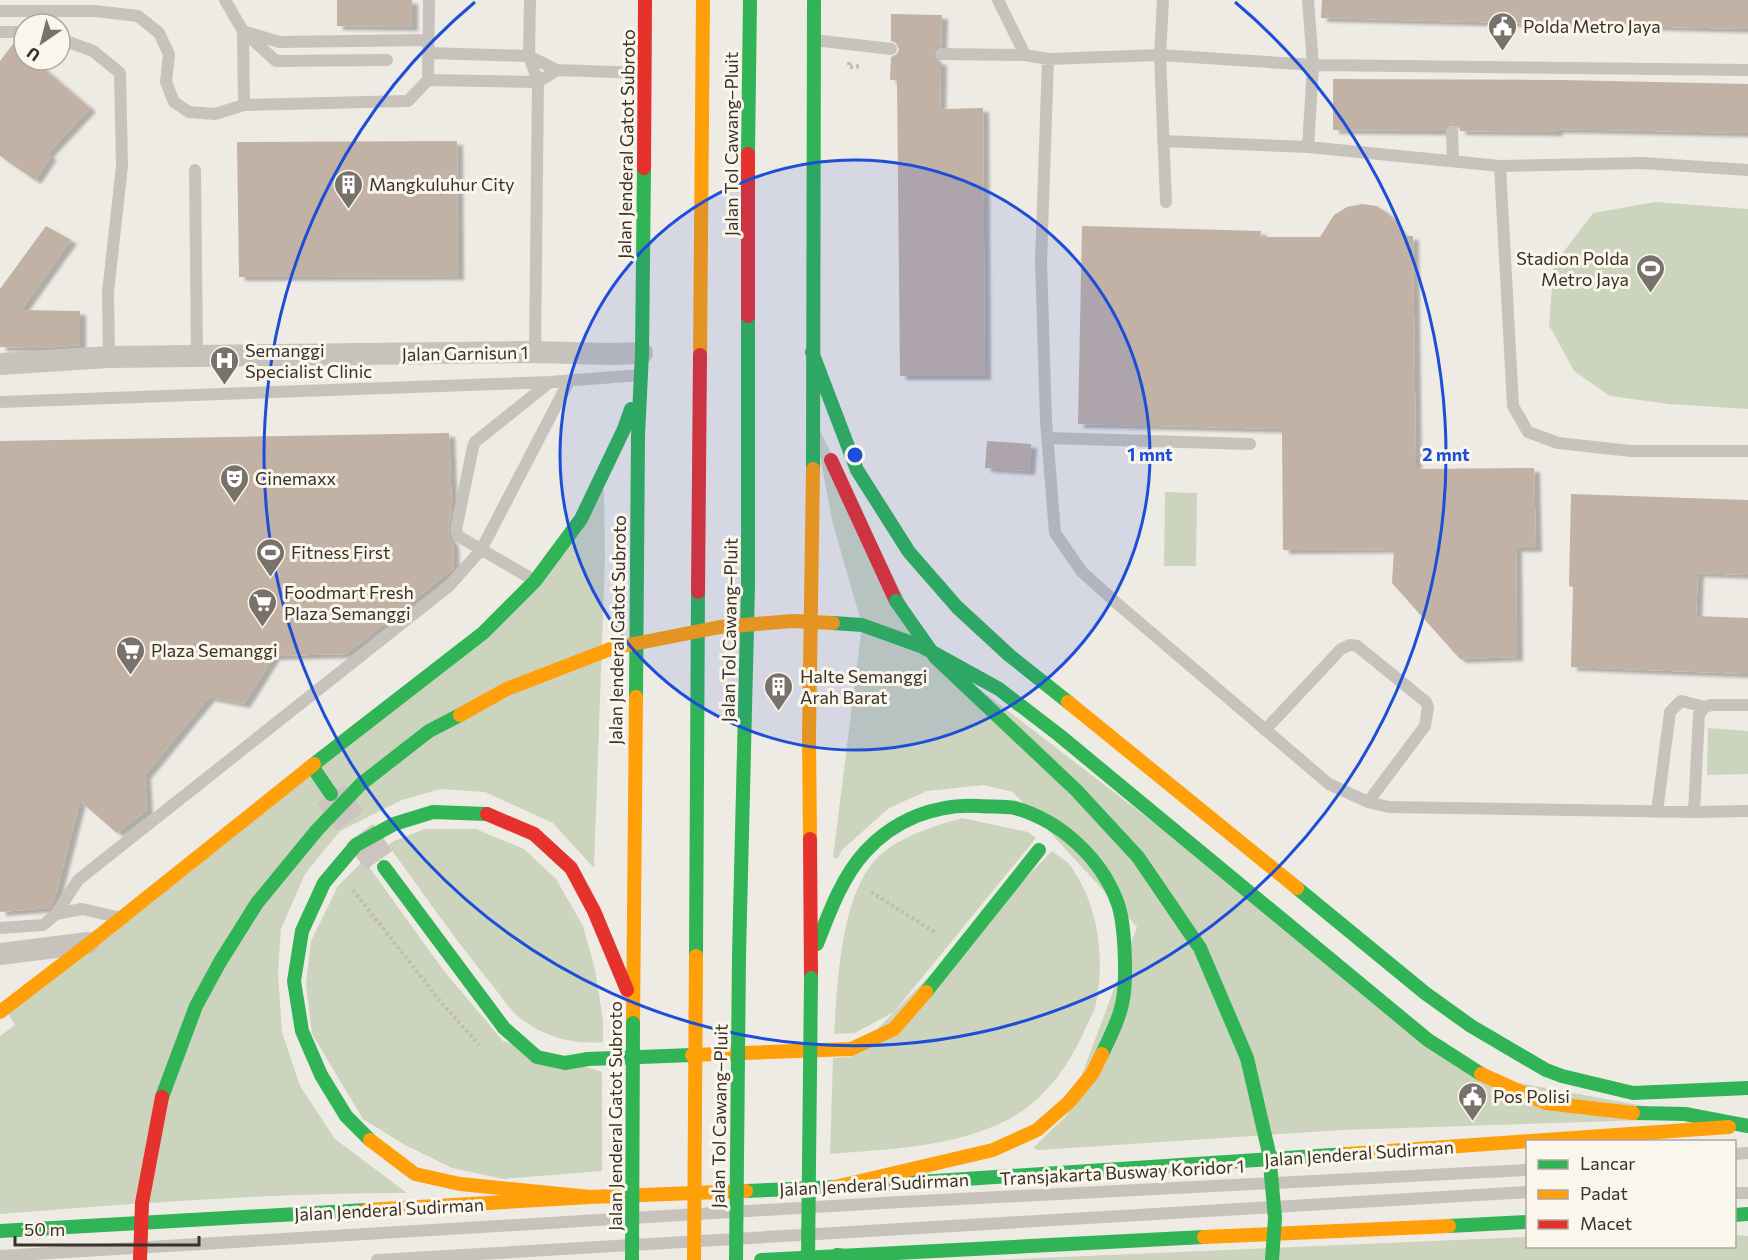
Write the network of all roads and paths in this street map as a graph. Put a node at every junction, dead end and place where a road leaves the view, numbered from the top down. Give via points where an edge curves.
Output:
1 (225, 0) edge
2 (429, 0) edge
3 (530, 0) edge
4 (645, 0) edge
5 (703, 0) edge
6 (750, 0) edge
7 (814, 0) edge
8 (998, 0) edge
9 (1163, 0) edge
10 (1308, 0) edge
11 (95, 6) edge
12 (0, 11) edge
13 (243, 31) junction
14 (428, 40) junction
15 (813, 40) junction
16 (72, 43) edge
17 (891, 49) dead end
18 (428, 53) junction
19 (941, 54) dead end
20 (1025, 55) junction
21 (1160, 55) junction
22 (529, 56) junction
23 (1048, 59) junction
24 (387, 60) dead end
25 (1313, 65) junction
26 (861, 66) dead end
27 (1455, 66) junction
28 (849, 67) dead end
29 (557, 70) junction
30 (1748, 70) edge
31 (645, 73) junction
32 (428, 80) junction
33 (1454, 80) dead end
34 (538, 82) junction
35 (244, 105) junction
36 (1452, 131) dead end
37 (1163, 141) junction
38 (1308, 147) junction
39 (1453, 162) junction
40 (1500, 166) junction
41 (195, 170) dead end
42 (1748, 170) edge
43 (1166, 202) dead end
44 (657, 203) dead end
45 (642, 344) junction
46 (535, 352) junction
47 (812, 352) junction
48 (197, 356) junction
49 (109, 357) junction
50 (0, 364) edge
51 (641, 375) junction
52 (569, 381) junction
53 (550, 382) junction
54 (0, 402) edge
55 (812, 415) junction
56 (1048, 438) junction
57 (1250, 444) dead end
58 (1748, 451) edge
59 (481, 550) junction
60 (535, 581) junction
61 (1748, 705) edge
62 (1705, 707) junction
63 (1265, 730) junction
64 (1118, 761) dead end
65 (1144, 762) junction
66 (312, 766) junction
67 (331, 794) tunnel mouth
68 (1368, 802) junction
69 (1748, 811) edge
70 (1657, 812) junction
71 (1694, 812) junction
72 (1039, 850) dead end
73 (384, 867) tunnel mouth
74 (848, 876) junction
75 (56, 914) junction
76 (121, 918) junction
77 (0, 928) edge
78 (90, 943) junction
79 (959, 949) junction
80 (0, 954) edge
81 (811, 963) junction
82 (633, 1005) junction
83 (0, 1012) edge
84 (1748, 1090) edge
85 (1685, 1114) junction
86 (1748, 1126) edge
87 (1551, 1140) edge
88 (1526, 1142) edge
89 (1526, 1170) edge
90 (835, 1187) junction
91 (1526, 1192) edge
92 (590, 1197) junction
93 (1526, 1222) edge
94 (0, 1231) edge
95 (837, 1255) junction
96 (0, 1257) edge
97 (140, 1260) edge
98 (377, 1260) edge
99 (632, 1260) edge
100 (694, 1260) edge
101 (736, 1260) edge
102 (760, 1260) edge
103 (808, 1260) edge
104 (873, 1260) edge
105 (1272, 1260) edge

1 - 13 lane
2 - 14 lane
3 - 22 lane
4 - 31 main road, Jalan Jenderal Gatot Subroto
5 - 100 main road, Jalan Tol Cawang–Pluit, bridge
6 - 101 main road, Jalan Tol Cawang–Pluit, bridge via 748,586
7 - 15 main road
8 - 20 lane
9 - 21 lane
10 - 25 lane
11 - 12 lane
11 - 35 lane via 138,16 159,33 169,54 166,82 174,102 189,112 215,114
13 - 14 lane via 279,42
13 - 24 lane via 276,61
13 - 35 lane
14 - 18 lane
15 - 17 lane
15 - 47 main road
16 - 49 lane via 93,51 120,72 122,166 108,292
18 - 22 lane
18 - 32 lane
19 - 20 lane
20 - 23 lane
21 - 23 lane
21 - 25 lane
21 - 37 lane
22 - 29 lane
22 - 34 lane
23 - 56 lane via 1041,262
25 - 27 lane
25 - 38 lane
26 - 28 path
27 - 30 lane
27 - 33 lane
29 - 31 lane
29 - 34 lane
31 - 45 main road, Jalan Jenderal Gatot Subroto
32 - 34 lane
32 - 35 lane via 408,101
34 - 46 lane
36 - 39 lane
37 - 38 lane
37 - 43 lane
38 - 39 lane
39 - 40 lane
40 - 42 lane via 1642,164
40 - 58 lane via 1513,406 1528,432 1558,443 1631,451
41 - 48 lane
44 - 45 main road
45 - 46 street, Jalan Garnisun 1 via 610,354
45 - 51 main road, Jalan Jenderal Gatot Subroto
46 - 48 street, Jalan Garnisun 1
47 - 55 main road
47 - 65 main road via 857,470 909,552 957,607 1009,655
48 - 49 street, Jalan Garnisun 1
49 - 50 street, Jalan Garnisun 1
51 - 52 lane
51 - 60 main road via 624,429 581,519
51 - 82 main road, Jalan Jenderal Gatot Subroto
52 - 53 lane
52 - 59 lane
53 - 54 lane
53 - 59 lane via 472,447 456,533
55 - 81 main road
55 - 105 main road, bridge via 896,601 936,658 1077,790 1138,857 1200,948 1247,1058 1269,1153 1275,1218
56 - 57 lane
56 - 63 lane via 1055,533 1082,572
59 - 60 lane
59 - 75 lane via 449,586 78,880
60 - 66 main road via 483,633
61 - 62 lane
62 - 70 lane via 1681,701 1670,712
62 - 71 lane via 1699,714
63 - 68 lane via 1329,784
63 - 68 lane via 1341,649 1357,646 1428,707 1425,726
64 - 65 main road via 1127,757
65 - 84 main road via 1425,993 1471,1026 1546,1070 1633,1093
66 - 67 main road
66 - 76 main road
68 - 70 lane via 1389,807
69 - 71 lane
70 - 71 lane
72 - 79 main road
73 - 79 main road via 504,1028 537,1057 565,1063 851,1049 894,1029
74 - 79 path
74 - 81 main road
74 - 90 main road via 865,852 888,831 923,812 965,805 1014,808 1050,822 1077,843 1101,871 1118,905 1125,951 1123,999 1111,1036 1092,1074 1069,1102 1037,1130 993,1150
75 - 76 lane via 82,909
75 - 77 lane via 44,925
76 - 78 main road
78 - 80 street
78 - 83 main road
81 - 103 main road, bridge
82 - 92 main road via 594,911 571,868 534,834 485,813 433,812 394,824 356,845 324,883 302,931 294,981 302,1031 321,1075 346,1116 373,1143 416,1174 460,1184
82 - 99 main road, Jalan Jenderal Gatot Subroto, bridge
84 - 85 main road
85 - 86 main road
85 - 97 main road, bridge via 1633,1113 1546,1103 1486,1077 1428,1040 999,689 923,647 862,626 794,621 720,627 613,648 507,689 429,731 361,784 317,830 257,903 196,1006 163,1092 142,1203
86 - 87 main road, Jalan Jenderal Sudirman
88 - 90 main road, Jalan Jenderal Sudirman
89 - 96 lane, Transjakarta Busway Koridor 1 via 882,1203
90 - 92 main road, Jalan Jenderal Sudirman
91 - 98 lane
92 - 94 main road, Jalan Jenderal Sudirman
93 - 95 main road
95 - 102 main road
95 - 104 main road

